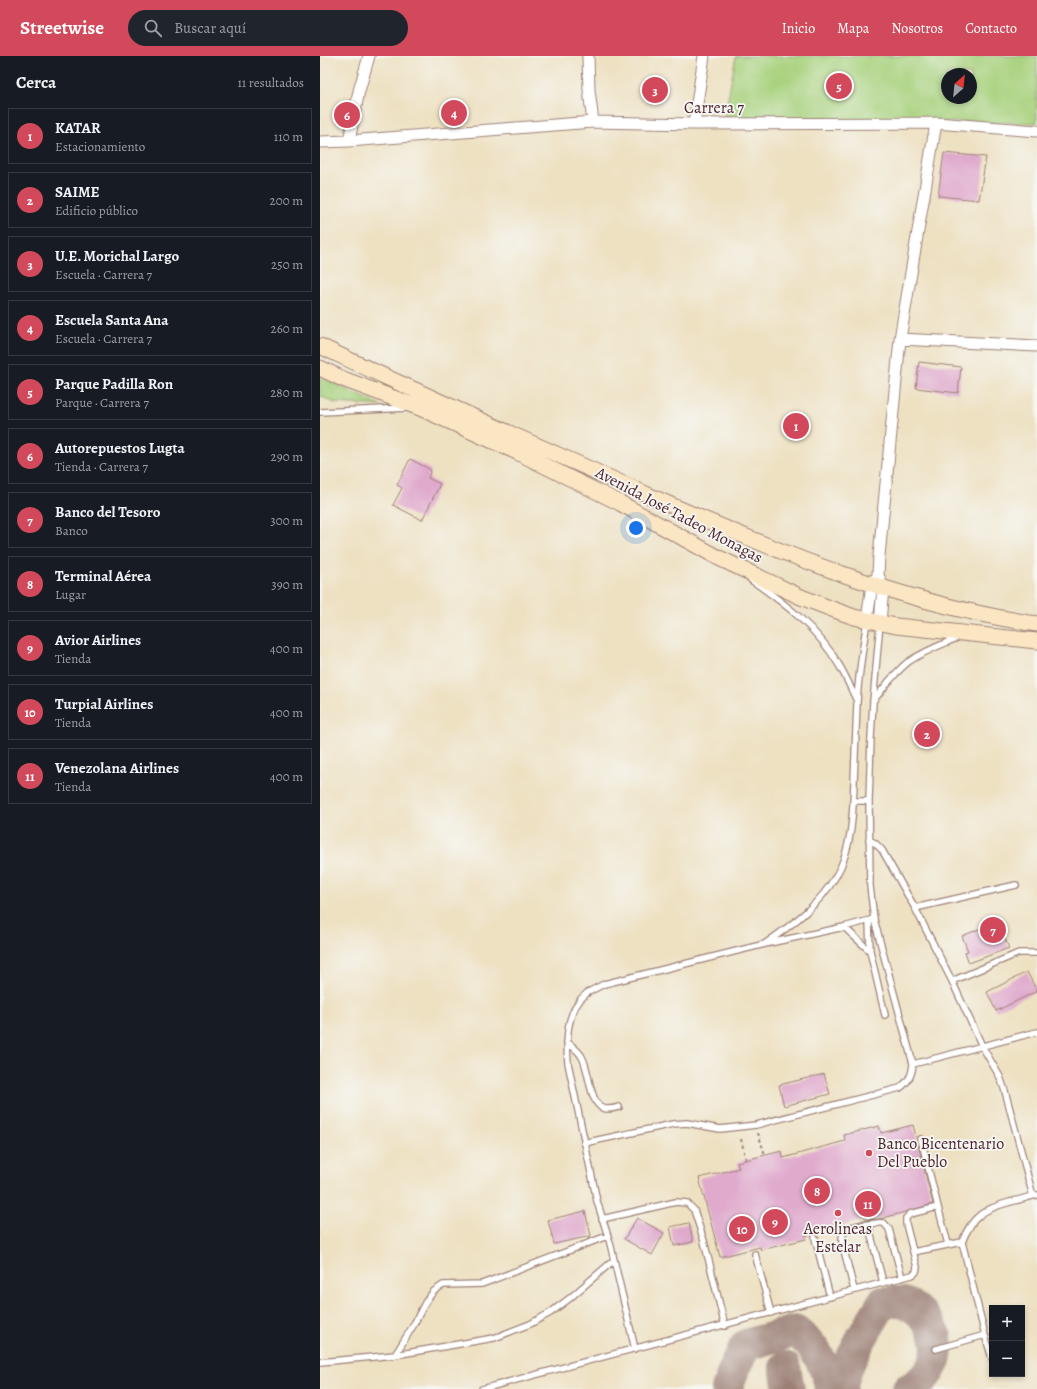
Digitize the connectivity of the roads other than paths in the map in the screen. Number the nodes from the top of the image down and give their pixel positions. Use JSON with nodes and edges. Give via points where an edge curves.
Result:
{"nodes":[{"id":1,"x":369,"y":56,"type":"edge"},
{"id":2,"x":588,"y":56,"type":"edge"},
{"id":3,"x":704,"y":56,"type":"edge"},
{"id":4,"x":593,"y":122,"type":"junction"},
{"id":5,"x":936,"y":123,"type":"junction"},
{"id":6,"x":694,"y":124,"type":"junction"},
{"id":7,"x":1037,"y":131,"type":"edge"},
{"id":8,"x":349,"y":141,"type":"junction"},
{"id":9,"x":320,"y":142,"type":"edge"},
{"id":10,"x":900,"y":339,"type":"junction"},
{"id":11,"x":320,"y":346,"type":"edge"},
{"id":12,"x":1037,"y":346,"type":"edge"},
{"id":13,"x":320,"y":368,"type":"edge"},
{"id":14,"x":420,"y":408,"type":"junction"},
{"id":15,"x":320,"y":412,"type":"edge"},
{"id":16,"x":718,"y":558,"type":"junction"},
{"id":17,"x":877,"y":582,"type":"junction"},
{"id":18,"x":873,"y":621,"type":"junction"},
{"id":19,"x":1037,"y":624,"type":"edge"},
{"id":20,"x":967,"y":634,"type":"junction"},
{"id":21,"x":1037,"y":641,"type":"edge"},
{"id":22,"x":857,"y":701,"type":"junction"},
{"id":23,"x":873,"y":702,"type":"junction"},
{"id":24,"x":853,"y":801,"type":"junction"},
{"id":25,"x":869,"y":801,"type":"junction"},
{"id":26,"x":869,"y":840,"type":"junction"},
{"id":27,"x":1016,"y":885,"type":"dead end"},
{"id":28,"x":915,"y":908,"type":"junction"},
{"id":29,"x":872,"y":920,"type":"junction"},
{"id":30,"x":844,"y":927,"type":"junction"},
{"id":31,"x":765,"y":944,"type":"junction"},
{"id":32,"x":870,"y":951,"type":"junction"},
{"id":33,"x":1037,"y":953,"type":"edge"},
{"id":34,"x":952,"y":982,"type":"junction"},
{"id":35,"x":885,"y":1015,"type":"dead end"},
{"id":36,"x":1037,"y":1032,"type":"edge"},
{"id":37,"x":566,"y":1042,"type":"junction"},
{"id":38,"x":982,"y":1046,"type":"junction"},
{"id":39,"x":913,"y":1064,"type":"junction"},
{"id":40,"x":619,"y":1107,"type":"dead end"},
{"id":41,"x":921,"y":1139,"type":"dead end"},
{"id":42,"x":584,"y":1143,"type":"junction"},
{"id":43,"x":1035,"y":1196,"type":"edge"},
{"id":44,"x":938,"y":1207,"type":"junction"},
{"id":45,"x":602,"y":1219,"type":"junction"},
{"id":46,"x":868,"y":1224,"type":"junction"},
{"id":47,"x":608,"y":1236,"type":"junction"},
{"id":48,"x":815,"y":1238,"type":"dead end"},
{"id":49,"x":962,"y":1242,"type":"junction"},
{"id":50,"x":948,"y":1244,"type":"junction"},
{"id":51,"x":913,"y":1252,"type":"junction"},
{"id":52,"x":755,"y":1254,"type":"dead end"},
{"id":53,"x":614,"y":1260,"type":"junction"},
{"id":54,"x":902,"y":1278,"type":"junction"},
{"id":55,"x":883,"y":1282,"type":"junction"},
{"id":56,"x":854,"y":1290,"type":"junction"},
{"id":57,"x":830,"y":1297,"type":"junction"},
{"id":58,"x":770,"y":1313,"type":"junction"},
{"id":59,"x":725,"y":1326,"type":"junction"},
{"id":60,"x":985,"y":1335,"type":"junction"},
{"id":61,"x":989,"y":1348,"type":"edge"},
{"id":62,"x":635,"y":1349,"type":"junction"},
{"id":63,"x":936,"y":1349,"type":"dead end"},
{"id":64,"x":395,"y":1354,"type":"junction"},
{"id":65,"x":320,"y":1362,"type":"edge"},
{"id":66,"x":482,"y":1389,"type":"edge"}],
"edges":[{"from":1,"to":8,"type":"street"},
{"from":2,"to":4,"type":"street"},
{"from":3,"to":6,"type":"street"},
{"from":4,"to":6,"type":"street","name":"Carrera 7"},
{"from":4,"to":8,"type":"street","name":"Carrera 7"},
{"from":5,"to":6,"type":"street","name":"Carrera 7"},
{"from":5,"to":7,"type":"street","name":"Carrera 7"},
{"from":5,"to":10,"type":"street"},
{"from":8,"to":9,"type":"street","name":"Carrera 7"},
{"from":10,"to":12,"type":"street"},
{"from":10,"to":17,"type":"street"},
{"from":11,"to":17,"type":"main road","name":"Avenida José Tadeo Monagas","via":[[709,522],[814,563]]},
{"from":13,"to":14,"type":"main road","name":"Avenida José Tadeo Monagas"},
{"from":14,"to":15,"type":"lane"},
{"from":14,"to":16,"type":"main road","name":"Avenida José Tadeo Monagas","via":[[620,503]]},
{"from":16,"to":18,"type":"main road","name":"Avenida José Tadeo Monagas","via":[[801,597]]},
{"from":16,"to":22,"type":"lane","via":[[779,600],[817,633],[839,665]]},
{"from":17,"to":18,"type":"street"},
{"from":17,"to":19,"type":"main road","name":"Avenida José Tadeo Monagas","via":[[951,607]]},
{"from":18,"to":20,"type":"main road","name":"Avenida José Tadeo Monagas"},
{"from":18,"to":22,"type":"lane"},
{"from":18,"to":23,"type":"lane"},
{"from":20,"to":21,"type":"main road","name":"Avenida José Tadeo Monagas"},
{"from":20,"to":23,"type":"lane","via":[[928,650],[908,662]]},
{"from":22,"to":24,"type":"lane"},
{"from":23,"to":25,"type":"lane"},
{"from":24,"to":25,"type":"lane"},
{"from":24,"to":31,"type":"lane","via":[[847,850],[836,875],[809,910]]},
{"from":25,"to":26,"type":"lane"},
{"from":26,"to":28,"type":"lane","via":[[882,850]]},
{"from":26,"to":29,"type":"lane"},
{"from":27,"to":28,"type":"lane"},
{"from":28,"to":34,"type":"lane"},
{"from":29,"to":30,"type":"lane"},
{"from":29,"to":32,"type":"lane"},
{"from":29,"to":39,"type":"lane"},
{"from":30,"to":31,"type":"lane"},
{"from":30,"to":32,"type":"lane"},
{"from":31,"to":37,"type":"lane","via":[[604,984],[587,994],[576,1007],[568,1026]]},
{"from":32,"to":35,"type":"lane"},
{"from":33,"to":34,"type":"lane","via":[[1019,953]]},
{"from":34,"to":38,"type":"lane"},
{"from":36,"to":38,"type":"lane"},
{"from":37,"to":40,"type":"lane","via":[[582,1056],[595,1103],[600,1108]]},
{"from":37,"to":42,"type":"lane"},
{"from":38,"to":39,"type":"lane"},
{"from":38,"to":43,"type":"lane","via":[[1006,1091]]},
{"from":39,"to":42,"type":"lane","via":[[908,1082],[900,1088],[756,1125],[720,1130],[687,1123],[673,1124]]},
{"from":41,"to":44,"type":"lane"},
{"from":42,"to":45,"type":"lane"},
{"from":43,"to":49,"type":"lane","via":[[992,1207],[981,1214],[966,1231]]},
{"from":44,"to":50,"type":"lane"},
{"from":44,"to":51,"type":"lane","via":[[910,1214],[906,1218]]},
{"from":45,"to":47,"type":"lane"},
{"from":45,"to":59,"type":"lane","via":[[676,1202],[687,1203],[694,1210],[699,1225]]},
{"from":46,"to":54,"type":"lane","via":[[884,1223],[889,1229]]},
{"from":46,"to":55,"type":"lane"},
{"from":46,"to":56,"type":"lane","via":[[847,1230],[842,1235]]},
{"from":47,"to":53,"type":"lane"},
{"from":47,"to":64,"type":"lane","via":[[482,1284],[443,1285],[426,1301]]},
{"from":48,"to":57,"type":"lane"},
{"from":49,"to":50,"type":"lane"},
{"from":49,"to":60,"type":"lane"},
{"from":50,"to":51,"type":"lane"},
{"from":51,"to":54,"type":"lane","via":[[916,1272]]},
{"from":52,"to":58,"type":"lane"},
{"from":53,"to":62,"type":"lane"},
{"from":53,"to":64,"type":"lane","via":[[570,1298],[530,1324],[494,1338]]},
{"from":54,"to":55,"type":"lane"},
{"from":55,"to":56,"type":"lane"},
{"from":56,"to":57,"type":"lane"},
{"from":57,"to":58,"type":"lane"},
{"from":58,"to":59,"type":"lane"},
{"from":59,"to":62,"type":"lane"},
{"from":60,"to":61,"type":"lane"},
{"from":60,"to":63,"type":"lane"},
{"from":62,"to":66,"type":"lane"},
{"from":64,"to":65,"type":"lane"}]}
